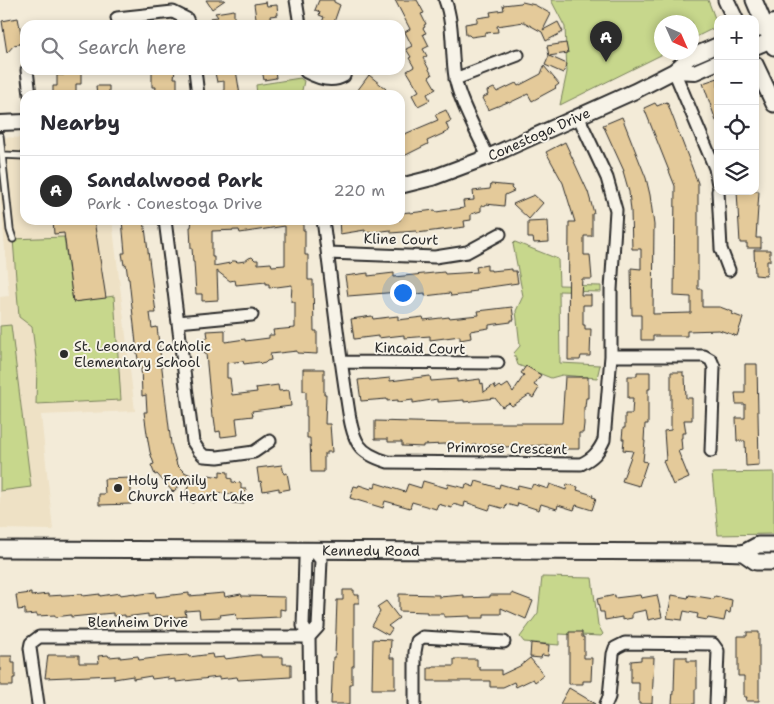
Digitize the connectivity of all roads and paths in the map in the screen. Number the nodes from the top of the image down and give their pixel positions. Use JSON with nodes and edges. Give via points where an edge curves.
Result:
{"nodes":[{"id":1,"x":296,"y":0,"type":"edge"},
{"id":2,"x":445,"y":0,"type":"edge"},
{"id":3,"x":726,"y":0,"type":"edge"},
{"id":4,"x":754,"y":0,"type":"edge"},
{"id":5,"x":732,"y":15,"type":"edge"},
{"id":6,"x":117,"y":18,"type":"dead end"},
{"id":7,"x":187,"y":20,"type":"edge"},
{"id":8,"x":299,"y":20,"type":"edge"},
{"id":9,"x":765,"y":26,"type":"edge"},
{"id":10,"x":773,"y":42,"type":"edge"},
{"id":11,"x":759,"y":46,"type":"edge"},
{"id":12,"x":714,"y":47,"type":"edge"},
{"id":13,"x":518,"y":55,"type":"dead end"},
{"id":14,"x":714,"y":64,"type":"edge"},
{"id":15,"x":674,"y":71,"type":"junction"},
{"id":16,"x":759,"y":72,"type":"edge"},
{"id":17,"x":28,"y":75,"type":"edge"},
{"id":18,"x":196,"y":75,"type":"edge"},
{"id":19,"x":312,"y":75,"type":"edge"},
{"id":20,"x":344,"y":75,"type":"edge"},
{"id":21,"x":455,"y":79,"type":"junction"},
{"id":22,"x":29,"y":90,"type":"edge"},
{"id":23,"x":197,"y":90,"type":"edge"},
{"id":24,"x":774,"y":104,"type":"edge"},
{"id":25,"x":578,"y":116,"type":"junction"},
{"id":26,"x":20,"y":122,"type":"edge"},
{"id":27,"x":0,"y":123,"type":"edge"},
{"id":28,"x":0,"y":136,"type":"edge"},
{"id":29,"x":2,"y":155,"type":"junction"},
{"id":30,"x":20,"y":156,"type":"edge"},
{"id":31,"x":488,"y":157,"type":"junction"},
{"id":32,"x":714,"y":166,"type":"edge"},
{"id":33,"x":405,"y":185,"type":"edge"},
{"id":34,"x":718,"y":195,"type":"edge"},
{"id":35,"x":166,"y":225,"type":"edge"},
{"id":36,"x":324,"y":225,"type":"edge"},
{"id":37,"x":500,"y":234,"type":"dead end"},
{"id":38,"x":14,"y":239,"type":"dead end"},
{"id":39,"x":328,"y":253,"type":"junction"},
{"id":40,"x":729,"y":270,"type":"dead end"},
{"id":41,"x":252,"y":315,"type":"dead end"},
{"id":42,"x":178,"y":322,"type":"junction"},
{"id":43,"x":611,"y":356,"type":"junction"},
{"id":44,"x":341,"y":362,"type":"junction"},
{"id":45,"x":498,"y":363,"type":"dead end"},
{"id":46,"x":270,"y":441,"type":"dead end"},
{"id":47,"x":711,"y":451,"type":"dead end"},
{"id":48,"x":774,"y":545,"type":"edge"},
{"id":49,"x":0,"y":549,"type":"edge"},
{"id":50,"x":312,"y":549,"type":"junction"},
{"id":51,"x":743,"y":554,"type":"junction"},
{"id":52,"x":774,"y":562,"type":"edge"},
{"id":53,"x":309,"y":637,"type":"junction"},
{"id":54,"x":504,"y":642,"type":"dead end"},
{"id":55,"x":38,"y":704,"type":"edge"},
{"id":56,"x":310,"y":704,"type":"edge"},
{"id":57,"x":416,"y":704,"type":"edge"},
{"id":58,"x":606,"y":704,"type":"edge"},
{"id":59,"x":716,"y":704,"type":"edge"}],
"edges":[{"from":1,"to":8,"type":"street"},
{"from":2,"to":21,"type":"street"},
{"from":3,"to":5,"type":"main road"},
{"from":4,"to":9,"type":"main road"},
{"from":6,"to":7,"type":"street","via":[[172,12]]},
{"from":9,"to":10,"type":"main road"},
{"from":10,"to":11,"type":"street"},
{"from":12,"to":15,"type":"street","name":"Conestoga Drive","via":[[690,57]]},
{"from":13,"to":21,"type":"street"},
{"from":14,"to":15,"type":"street","name":"Conestoga Drive","via":[[695,72]]},
{"from":15,"to":25,"type":"street","name":"Conestoga Drive"},
{"from":15,"to":32,"type":"street"},
{"from":16,"to":24,"type":"main road"},
{"from":17,"to":22,"type":"street"},
{"from":18,"to":23,"type":"street"},
{"from":19,"to":20,"type":"street","via":[[337,80]]},
{"from":21,"to":31,"type":"street"},
{"from":25,"to":31,"type":"street","name":"Conestoga Drive"},
{"from":25,"to":43,"type":"street","name":"Primrose Crescent","via":[[607,178],[616,210]]},
{"from":26,"to":27,"type":"street"},
{"from":28,"to":29,"type":"lane"},
{"from":29,"to":30,"type":"lane"},
{"from":29,"to":38,"type":"lane","via":[[10,230]]},
{"from":31,"to":33,"type":"street","name":"Conestoga Drive"},
{"from":34,"to":40,"type":"street","via":[[721,249]]},
{"from":35,"to":42,"type":"street"},
{"from":36,"to":39,"type":"street","name":"Primrose Crescent"},
{"from":37,"to":39,"type":"street","name":"Kline Court","via":[[467,252],[435,256]]},
{"from":39,"to":44,"type":"street","name":"Primrose Crescent"},
{"from":41,"to":42,"type":"street"},
{"from":42,"to":46,"type":"street","via":[[193,442],[198,451],[204,456],[227,456],[254,452]]},
{"from":43,"to":44,"type":"street","name":"Primrose Crescent","via":[[604,440],[594,457],[581,464],[388,462],[376,458],[360,447],[355,438]]},
{"from":43,"to":47,"type":"street","via":[[704,356],[712,360]]},
{"from":44,"to":45,"type":"street","name":"Kincaid Court"},
{"from":48,"to":51,"type":"main road","via":[[758,545]]},
{"from":49,"to":50,"type":"main road","name":"Kennedy Road"},
{"from":50,"to":51,"type":"main road","name":"Kennedy Road"},
{"from":50,"to":53,"type":"street","via":[[305,559],[302,626]]},
{"from":50,"to":53,"type":"street","via":[[321,560],[318,626]]},
{"from":51,"to":52,"type":"main road","via":[[756,562]]},
{"from":53,"to":55,"type":"street","name":"Blenheim Drive","via":[[39,637],[30,648]]},
{"from":53,"to":56,"type":"street"},
{"from":54,"to":57,"type":"street","via":[[423,637],[417,641]]},
{"from":58,"to":59,"type":"street","via":[[613,654],[615,648],[625,643],[713,644],[718,651]]}]}
